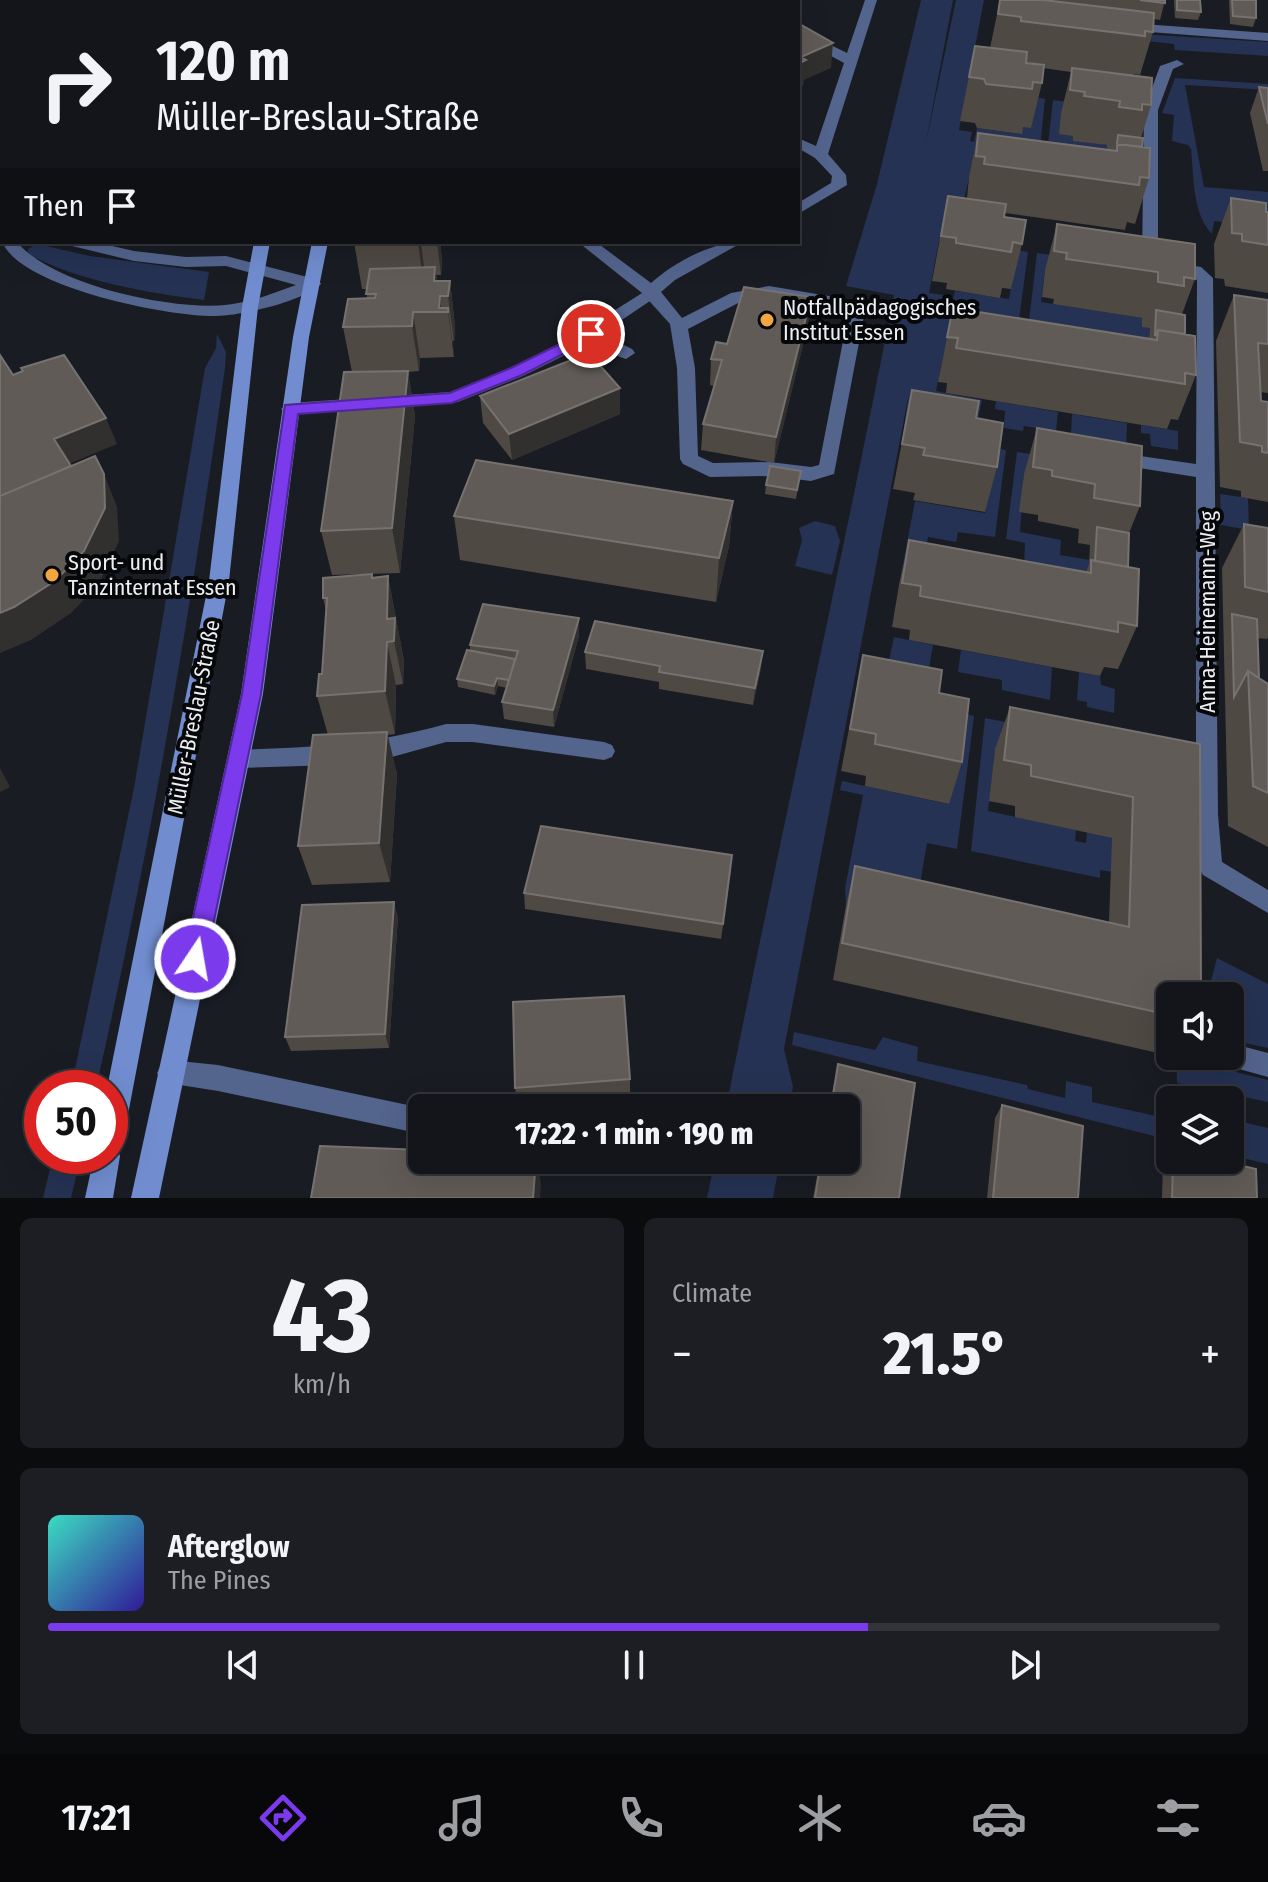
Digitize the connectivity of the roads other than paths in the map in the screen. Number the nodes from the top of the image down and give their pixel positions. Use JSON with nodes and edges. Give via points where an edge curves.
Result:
{"nodes":[{"id":1,"x":871,"y":0,"type":"edge"},
{"id":2,"x":1120,"y":27,"type":"edge"},
{"id":3,"x":800,"y":34,"type":"edge"},
{"id":4,"x":1268,"y":37,"type":"edge"},
{"id":5,"x":851,"y":61,"type":"junction"},
{"id":6,"x":1177,"y":64,"type":"dead end"},
{"id":7,"x":800,"y":143,"type":"edge"},
{"id":8,"x":820,"y":155,"type":"junction"},
{"id":9,"x":800,"y":208,"type":"edge"},
{"id":10,"x":11,"y":244,"type":"edge"},
{"id":11,"x":83,"y":244,"type":"edge"},
{"id":12,"x":262,"y":244,"type":"edge"},
{"id":13,"x":320,"y":244,"type":"edge"},
{"id":14,"x":589,"y":244,"type":"edge"},
{"id":15,"x":731,"y":244,"type":"edge"},
{"id":16,"x":256,"y":267,"type":"junction"},
{"id":17,"x":313,"y":284,"type":"junction"},
{"id":18,"x":650,"y":293,"type":"junction"},
{"id":19,"x":250,"y":307,"type":"junction"},
{"id":20,"x":680,"y":326,"type":"junction"},
{"id":21,"x":591,"y":334,"type":"junction"},
{"id":22,"x":626,"y":353,"type":"dead end"},
{"id":23,"x":290,"y":409,"type":"junction"},
{"id":24,"x":1133,"y":461,"type":"edge"},
{"id":25,"x":1206,"y":472,"type":"junction"},
{"id":26,"x":1180,"y":746,"type":"edge"},
{"id":27,"x":604,"y":751,"type":"dead end"},
{"id":28,"x":1208,"y":751,"type":"junction"},
{"id":29,"x":238,"y":759,"type":"junction"},
{"id":30,"x":1268,"y":902,"type":"edge"},
{"id":31,"x":1244,"y":1059,"type":"edge"},
{"id":32,"x":1268,"y":1065,"type":"edge"},
{"id":33,"x":124,"y":1070,"type":"edge"},
{"id":34,"x":170,"y":1073,"type":"junction"},
{"id":35,"x":408,"y":1118,"type":"edge"},
{"id":36,"x":104,"y":1174,"type":"edge"},
{"id":37,"x":99,"y":1198,"type":"edge"},
{"id":38,"x":145,"y":1198,"type":"edge"}],
"edges":[{"from":1,"to":5,"type":"street"},
{"from":2,"to":4,"type":"street"},
{"from":3,"to":5,"type":"street"},
{"from":5,"to":8,"type":"street"},
{"from":6,"to":25,"type":"street","name":"Anna-Heinemann-Weg","via":[[1167,66],[1151,110],[1150,264],[1195,271],[1205,278]]},
{"from":7,"to":8,"type":"street"},
{"from":8,"to":9,"type":"street","via":[[839,175],[839,185]]},
{"from":10,"to":19,"type":"street","via":[[28,263],[139,300],[213,311]]},
{"from":11,"to":16,"type":"street","via":[[134,256]]},
{"from":12,"to":16,"type":"main road","name":"Müller-Breslau-Straße"},
{"from":13,"to":17,"type":"main road"},
{"from":14,"to":18,"type":"street"},
{"from":15,"to":18,"type":"street","via":[[669,276]]},
{"from":16,"to":17,"type":"street"},
{"from":16,"to":19,"type":"main road","name":"Müller-Breslau-Straße"},
{"from":17,"to":19,"type":"street"},
{"from":17,"to":23,"type":"main road"},
{"from":18,"to":20,"type":"street"},
{"from":18,"to":21,"type":"street"},
{"from":19,"to":33,"type":"main road","name":"Müller-Breslau-Straße","via":[[219,581]]},
{"from":20,"to":20,"type":"street","via":[[689,459],[710,470],[811,474],[827,469],[858,306],[769,291],[737,297]]},
{"from":21,"to":22,"type":"street"},
{"from":21,"to":23,"type":"street","via":[[452,398]]},
{"from":23,"to":29,"type":"main road","via":[[254,680]]},
{"from":24,"to":25,"type":"street"},
{"from":25,"to":28,"type":"street","name":"Anna-Heinemann-Weg"},
{"from":26,"to":28,"type":"street"},
{"from":27,"to":29,"type":"street","via":[[446,733],[333,756]]},
{"from":28,"to":30,"type":"street","name":"Anna-Heinemann-Weg","via":[[1211,868]]},
{"from":29,"to":34,"type":"main road"},
{"from":31,"to":32,"type":"street"},
{"from":34,"to":35,"type":"street","via":[[218,1078]]},
{"from":34,"to":38,"type":"main road"},
{"from":36,"to":37,"type":"main road"}]}
